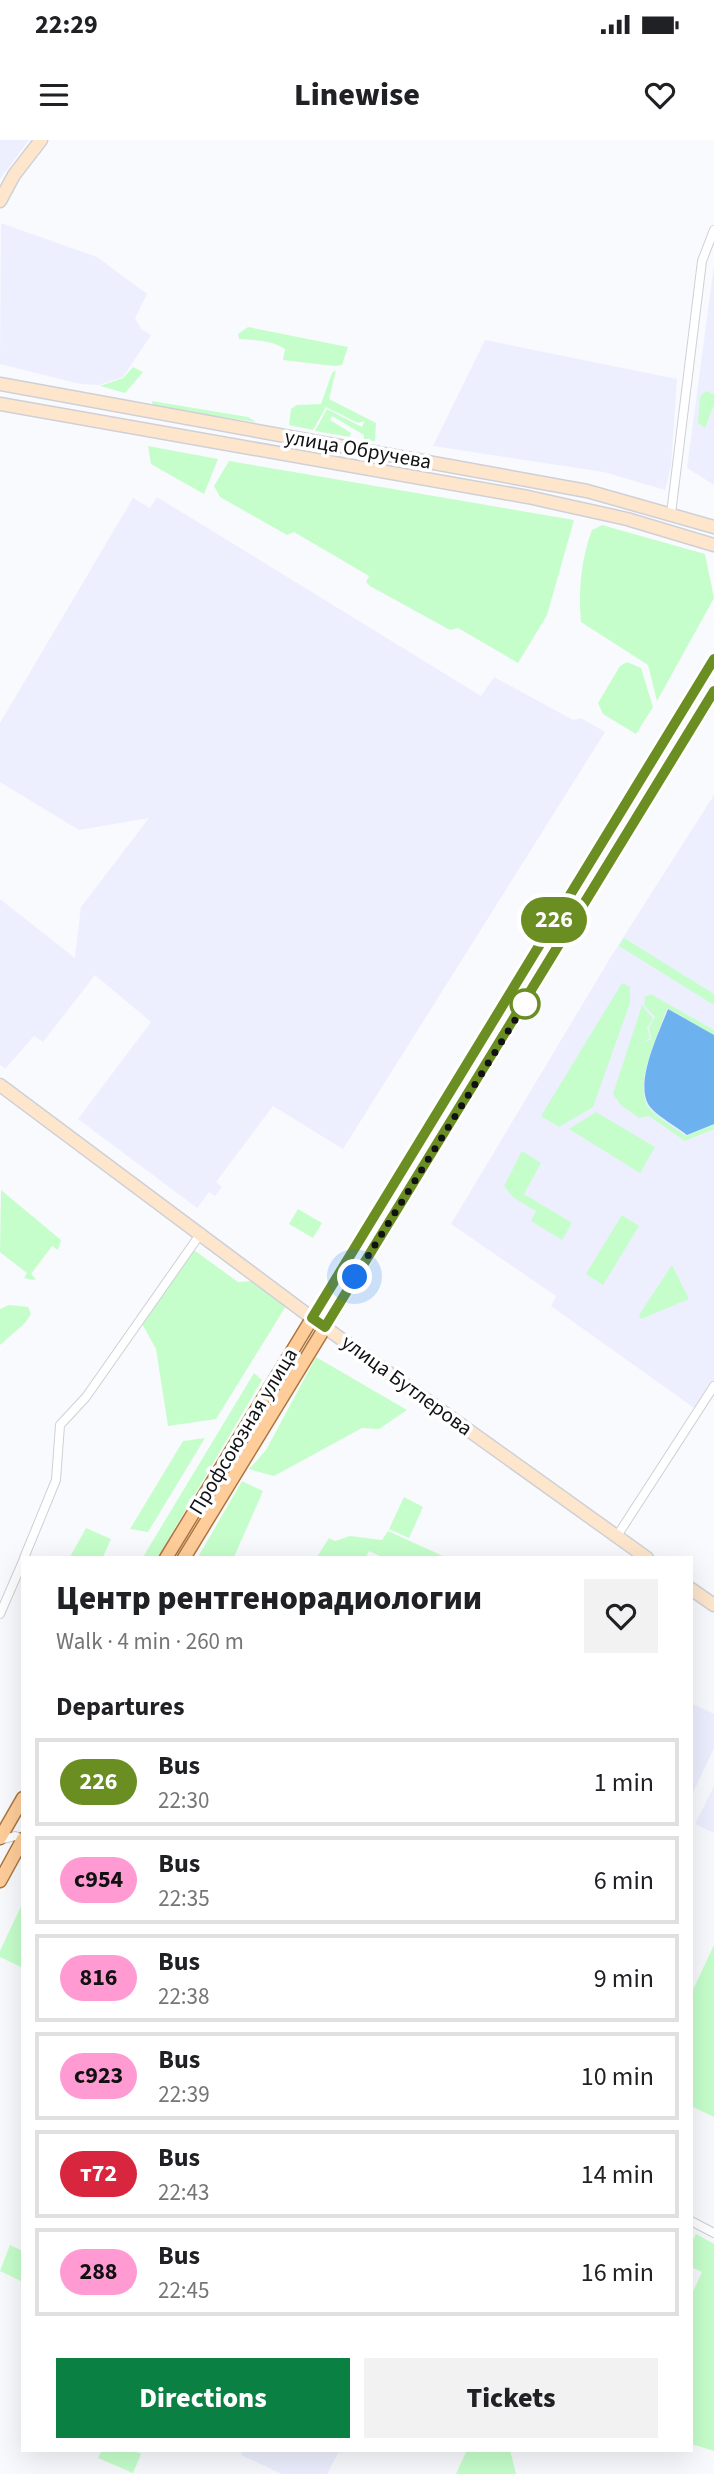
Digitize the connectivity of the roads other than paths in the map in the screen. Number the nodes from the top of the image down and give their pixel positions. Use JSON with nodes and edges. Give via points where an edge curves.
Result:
{"nodes":[{"id":1,"x":41,"y":140,"type":"edge"},
{"id":2,"x":0,"y":201,"type":"edge"},
{"id":3,"x":714,"y":230,"type":"edge"},
{"id":4,"x":0,"y":384,"type":"edge"},
{"id":5,"x":0,"y":404,"type":"edge"},
{"id":6,"x":141,"y":411,"type":"junction"},
{"id":7,"x":138,"y":429,"type":"junction"},
{"id":8,"x":671,"y":514,"type":"junction"},
{"id":9,"x":714,"y":527,"type":"edge"},
{"id":10,"x":714,"y":545,"type":"edge"},
{"id":11,"x":714,"y":659,"type":"edge"},
{"id":12,"x":714,"y":691,"type":"edge"},
{"id":13,"x":0,"y":1085,"type":"edge"},
{"id":14,"x":201,"y":1233,"type":"junction"},
{"id":15,"x":312,"y":1318,"type":"junction"},
{"id":16,"x":325,"y":1327,"type":"junction"},
{"id":17,"x":714,"y":1386,"type":"edge"},
{"id":18,"x":617,"y":1536,"type":"junction"},
{"id":19,"x":24,"y":1556,"type":"edge"},
{"id":20,"x":167,"y":1556,"type":"edge"},
{"id":21,"x":185,"y":1556,"type":"edge"},
{"id":22,"x":644,"y":1556,"type":"edge"},
{"id":23,"x":21,"y":1564,"type":"edge"},
{"id":24,"x":693,"y":1590,"type":"edge"},
{"id":25,"x":714,"y":1605,"type":"edge"},
{"id":26,"x":0,"y":1614,"type":"edge"},
{"id":27,"x":21,"y":1802,"type":"edge"},
{"id":28,"x":21,"y":1838,"type":"edge"},
{"id":29,"x":0,"y":1839,"type":"edge"},
{"id":30,"x":21,"y":1843,"type":"edge"},
{"id":31,"x":0,"y":1881,"type":"edge"},
{"id":32,"x":693,"y":2222,"type":"edge"},
{"id":33,"x":714,"y":2233,"type":"edge"}],
"edges":[{"from":1,"to":2,"type":"main road"},
{"from":3,"to":8,"type":"street","via":[[702,261]]},
{"from":4,"to":6,"type":"main road","name":"улица Обручева"},
{"from":5,"to":7,"type":"main road","name":"улица Обручева"},
{"from":6,"to":7,"type":"street","via":[[132,418]]},
{"from":6,"to":8,"type":"main road","name":"улица Обручева","via":[[526,478]]},
{"from":7,"to":10,"type":"main road","name":"улица Обручева","via":[[571,505]]},
{"from":8,"to":9,"type":"main road","name":"улица Обручева"},
{"from":11,"to":15,"type":"main road","name":"Профсоюзная улица"},
{"from":12,"to":16,"type":"main road","name":"Профсоюзная улица"},
{"from":13,"to":14,"type":"main road","name":"улица Бутлерова"},
{"from":14,"to":15,"type":"main road","name":"улица Бутлерова"},
{"from":14,"to":19,"type":"street","via":[[86,1397],[60,1425],[56,1480]]},
{"from":15,"to":16,"type":"main road","name":"улица Бутлерова"},
{"from":15,"to":20,"type":"main road","name":"Профсоюзная улица"},
{"from":16,"to":18,"type":"main road","name":"улица Бутлерова"},
{"from":16,"to":21,"type":"main road","name":"Профсоюзная улица"},
{"from":17,"to":18,"type":"street"},
{"from":18,"to":22,"type":"main road","name":"улица Бутлерова"},
{"from":23,"to":26,"type":"street"},
{"from":24,"to":25,"type":"main road"},
{"from":27,"to":29,"type":"main road"},
{"from":28,"to":29,"type":"street"},
{"from":30,"to":31,"type":"main road"},
{"from":32,"to":33,"type":"street"}]}
